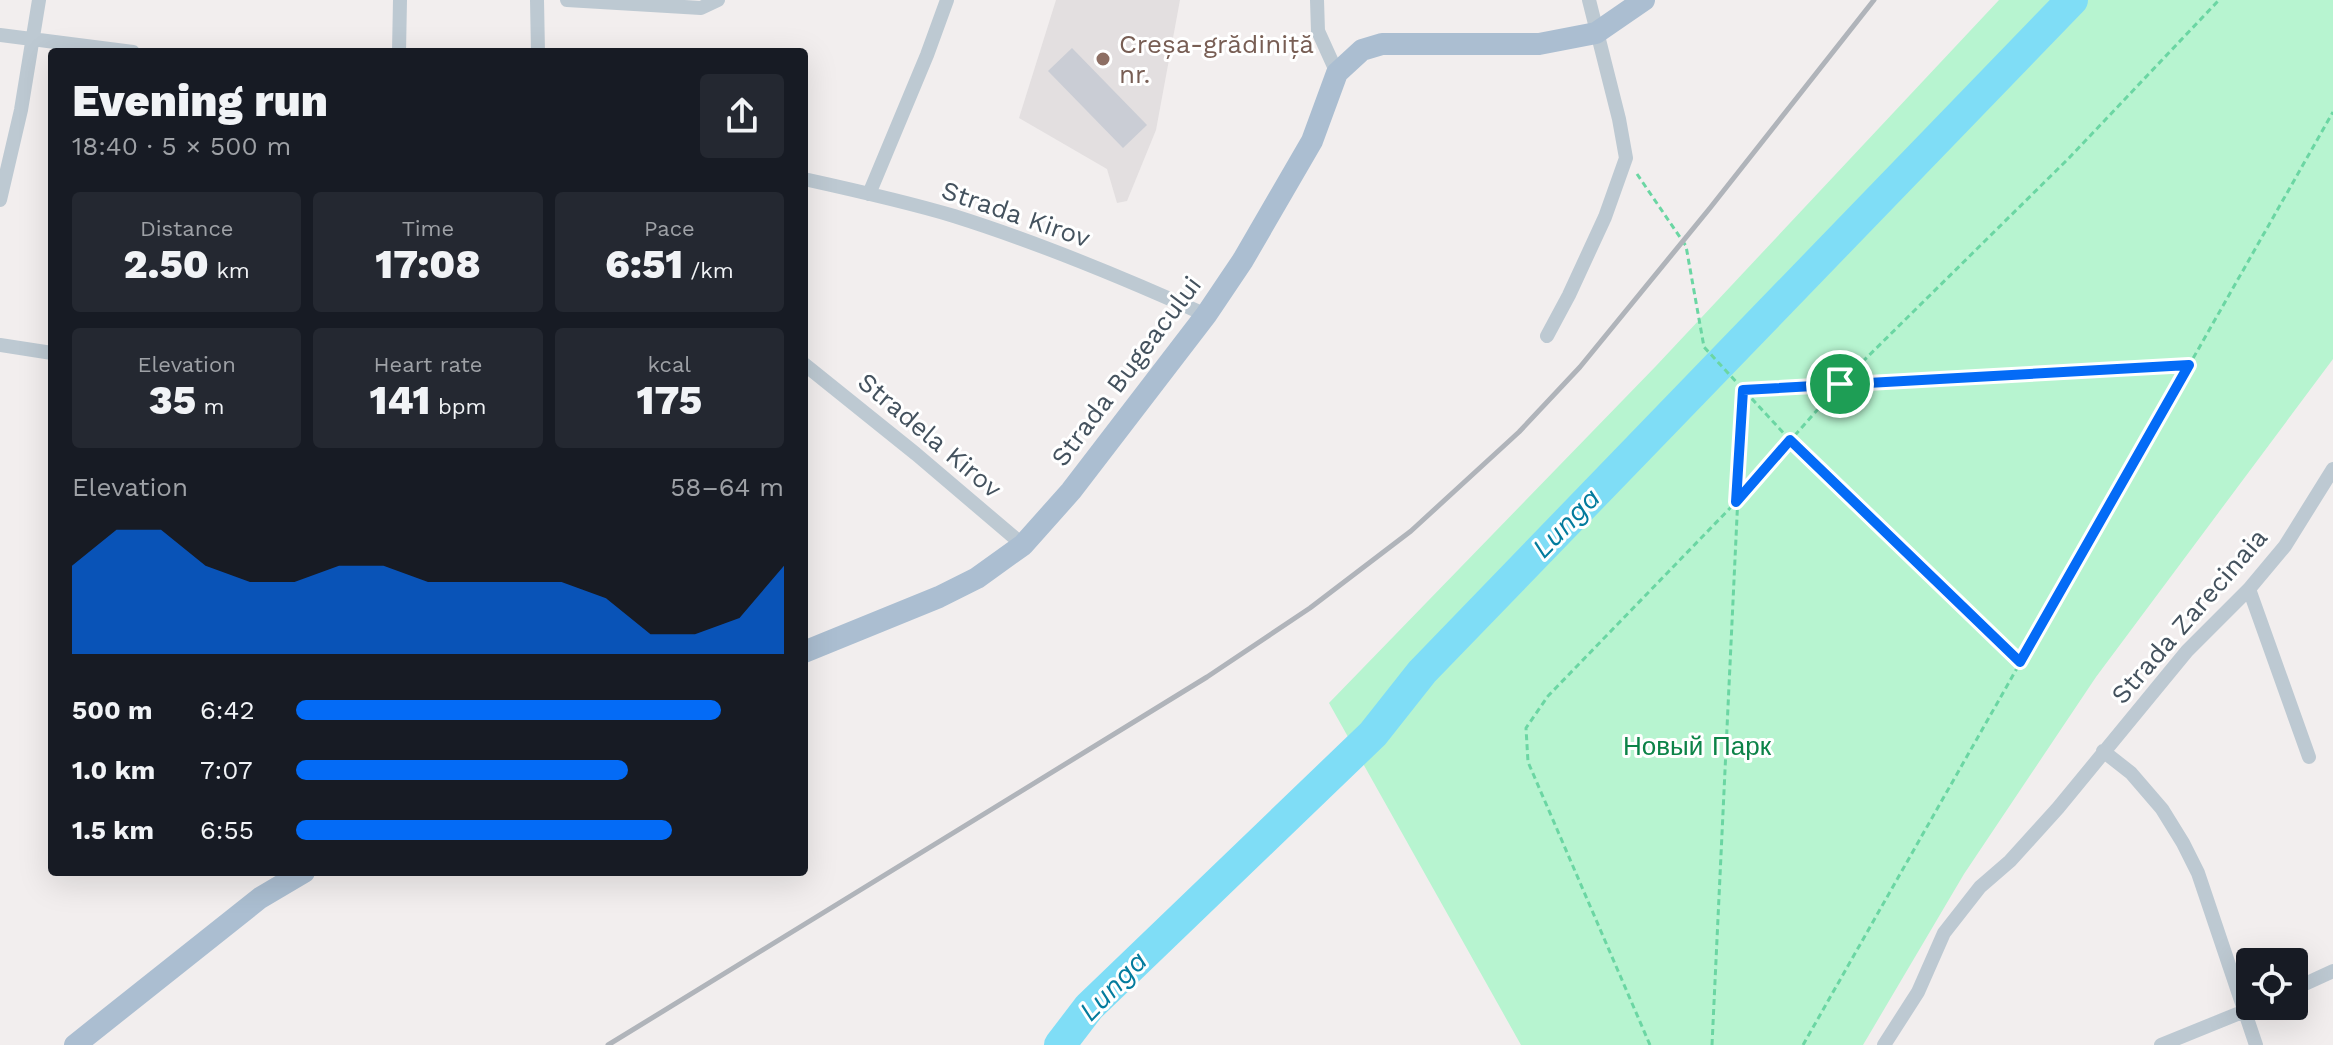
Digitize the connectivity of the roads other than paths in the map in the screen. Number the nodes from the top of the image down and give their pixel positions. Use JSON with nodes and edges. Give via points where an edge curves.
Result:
{"nodes":[{"id":1,"x":39,"y":0,"type":"edge"},
{"id":2,"x":400,"y":0,"type":"edge"},
{"id":3,"x":537,"y":0,"type":"edge"},
{"id":4,"x":567,"y":0,"type":"edge"},
{"id":5,"x":718,"y":0,"type":"edge"},
{"id":6,"x":947,"y":0,"type":"edge"},
{"id":7,"x":1317,"y":0,"type":"edge"},
{"id":8,"x":1589,"y":0,"type":"edge"},
{"id":9,"x":1644,"y":0,"type":"edge"},
{"id":10,"x":1596,"y":33,"type":"junction"},
{"id":11,"x":0,"y":35,"type":"edge"},
{"id":12,"x":34,"y":38,"type":"junction"},
{"id":13,"x":105,"y":48,"type":"edge"},
{"id":14,"x":399,"y":48,"type":"edge"},
{"id":15,"x":538,"y":48,"type":"edge"},
{"id":16,"x":1337,"y":73,"type":"junction"},
{"id":17,"x":808,"y":180,"type":"edge"},
{"id":18,"x":869,"y":194,"type":"junction"},
{"id":19,"x":0,"y":200,"type":"edge"},
{"id":20,"x":1206,"y":315,"type":"junction"},
{"id":21,"x":1547,"y":336,"type":"dead end"},
{"id":22,"x":0,"y":345,"type":"edge"},
{"id":23,"x":48,"y":352,"type":"edge"},
{"id":24,"x":808,"y":367,"type":"edge"},
{"id":25,"x":2333,"y":469,"type":"edge"},
{"id":26,"x":1023,"y":545,"type":"junction"},
{"id":27,"x":2249,"y":589,"type":"junction"},
{"id":28,"x":808,"y":650,"type":"edge"},
{"id":29,"x":2103,"y":751,"type":"junction"},
{"id":30,"x":2309,"y":757,"type":"dead end"},
{"id":31,"x":297,"y":876,"type":"edge"},
{"id":32,"x":2236,"y":970,"type":"edge"},
{"id":33,"x":2333,"y":971,"type":"edge"},
{"id":34,"x":2308,"y":983,"type":"edge"},
{"id":35,"x":2236,"y":1014,"type":"edge"},
{"id":36,"x":2253,"y":1020,"type":"edge"},
{"id":37,"x":75,"y":1045,"type":"edge"},
{"id":38,"x":1884,"y":1045,"type":"edge"},
{"id":39,"x":2161,"y":1045,"type":"edge"},
{"id":40,"x":2256,"y":1045,"type":"edge"}],
"edges":[{"from":1,"to":12,"type":"street"},
{"from":2,"to":14,"type":"street"},
{"from":3,"to":15,"type":"street"},
{"from":4,"to":5,"type":"street","via":[[701,8]]},
{"from":6,"to":18,"type":"street"},
{"from":7,"to":16,"type":"street","via":[[1318,31]]},
{"from":8,"to":10,"type":"street"},
{"from":9,"to":10,"type":"main road"},
{"from":10,"to":16,"type":"main road","via":[[1539,44],[1382,44],[1362,50]]},
{"from":10,"to":21,"type":"street","via":[[1626,158],[1605,217]]},
{"from":11,"to":12,"type":"street"},
{"from":12,"to":13,"type":"street"},
{"from":12,"to":19,"type":"street"},
{"from":16,"to":20,"type":"main road","name":"Strada Bugeacului","via":[[1312,141]]},
{"from":17,"to":18,"type":"street","name":"Strada Kirov"},
{"from":18,"to":20,"type":"street","name":"Strada Kirov","via":[[1042,246]]},
{"from":20,"to":26,"type":"main road","name":"Strada Bugeacului"},
{"from":22,"to":23,"type":"street"},
{"from":24,"to":26,"type":"street","name":"Stradela Kirov"},
{"from":25,"to":27,"type":"street","name":"Strada Zarecinaia","via":[[2285,546]]},
{"from":26,"to":28,"type":"main road","name":"Strada Bugeacului","via":[[965,585]]},
{"from":27,"to":29,"type":"street","name":"Strada Zarecinaia","via":[[2187,651]]},
{"from":27,"to":30,"type":"street"},
{"from":29,"to":32,"type":"street","via":[[2131,773],[2183,843]]},
{"from":29,"to":38,"type":"street","name":"Strada Zarecinaia","via":[[1944,933],[1918,992]]},
{"from":31,"to":37,"type":"main road","via":[[260,898]]},
{"from":33,"to":34,"type":"street"},
{"from":35,"to":39,"type":"street"},
{"from":36,"to":40,"type":"street"}]}
